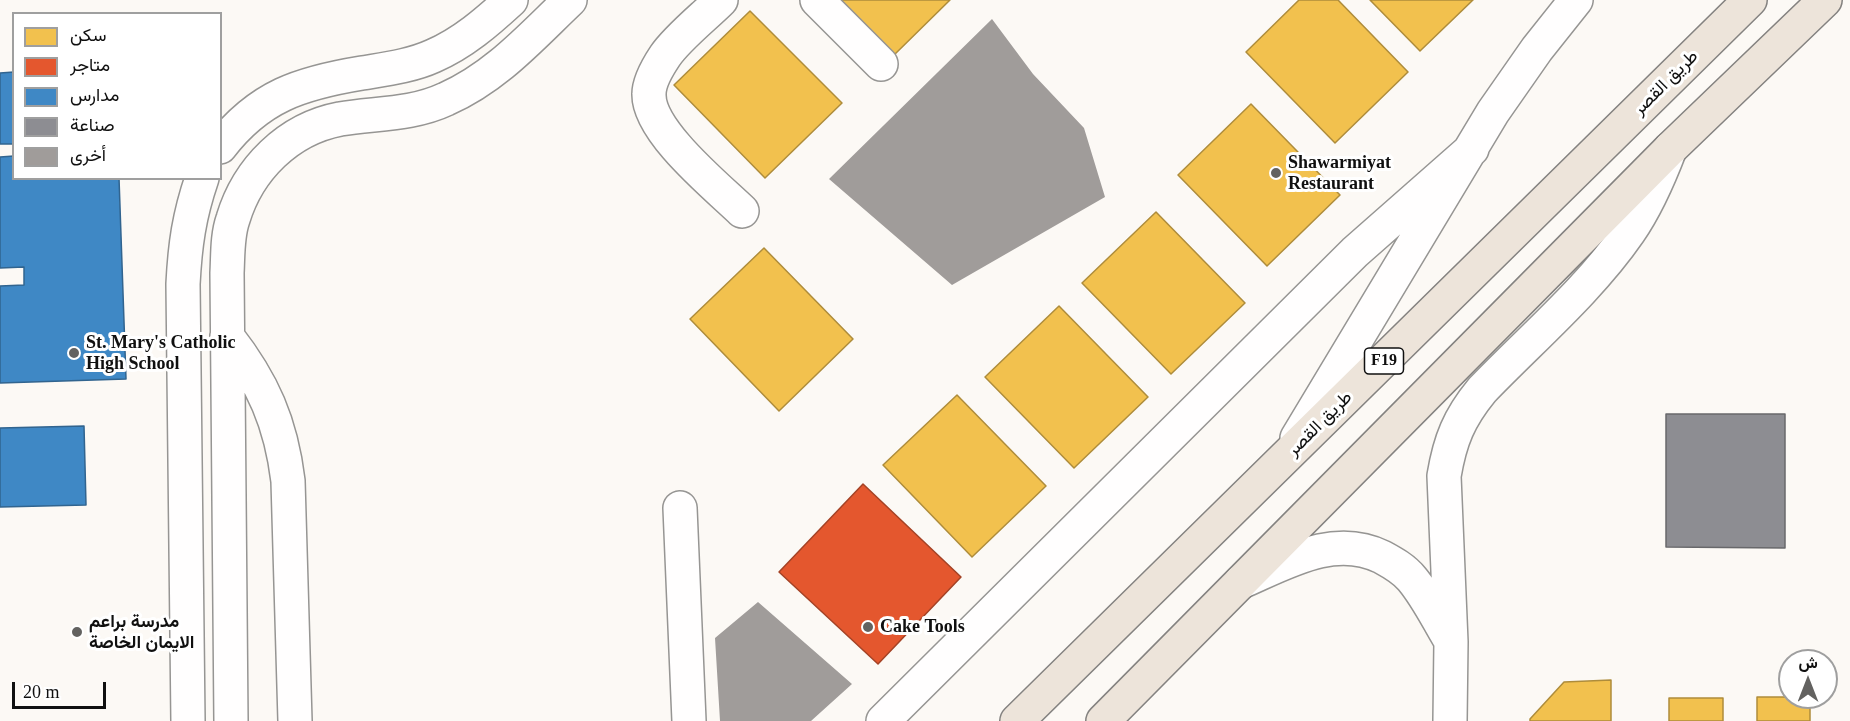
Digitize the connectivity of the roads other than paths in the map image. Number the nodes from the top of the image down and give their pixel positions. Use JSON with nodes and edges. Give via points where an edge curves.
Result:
{"nodes":[{"id":1,"x":511,"y":0,"type":"edge"},
{"id":2,"x":570,"y":0,"type":"edge"},
{"id":3,"x":721,"y":0,"type":"edge"},
{"id":4,"x":817,"y":0,"type":"edge"},
{"id":5,"x":1576,"y":0,"type":"edge"},
{"id":6,"x":1750,"y":0,"type":"edge"},
{"id":7,"x":1825,"y":0,"type":"edge"},
{"id":8,"x":881,"y":64,"type":"dead end"},
{"id":9,"x":222,"y":145,"type":"edge"},
{"id":10,"x":1472,"y":148,"type":"junction"},
{"id":11,"x":1670,"y":149,"type":"junction"},
{"id":12,"x":201,"y":180,"type":"edge"},
{"id":13,"x":742,"y":211,"type":"dead end"},
{"id":14,"x":227,"y":336,"type":"junction"},
{"id":15,"x":1284,"y":459,"type":"junction"},
{"id":16,"x":680,"y":508,"type":"dead end"},
{"id":17,"x":1241,"y":582,"type":"junction"},
{"id":18,"x":1451,"y":642,"type":"junction"},
{"id":19,"x":188,"y":721,"type":"edge"},
{"id":20,"x":231,"y":721,"type":"edge"},
{"id":21,"x":295,"y":721,"type":"edge"},
{"id":22,"x":690,"y":721,"type":"edge"},
{"id":23,"x":883,"y":721,"type":"edge"},
{"id":24,"x":1017,"y":721,"type":"edge"},
{"id":25,"x":1103,"y":721,"type":"edge"},
{"id":26,"x":1450,"y":721,"type":"edge"}],
"edges":[{"from":1,"to":9,"type":"street","via":[[485,25],[432,57],[322,80],[274,99],[249,115]]},
{"from":2,"to":14,"type":"street","via":[[512,56],[469,88],[419,109],[339,119],[314,127],[270,155],[253,174],[232,221]]},
{"from":3,"to":13,"type":"street","via":[[666,54],[649,93],[654,116],[673,143]]},
{"from":4,"to":8,"type":"street"},
{"from":5,"to":10,"type":"street","via":[[1516,77]]},
{"from":6,"to":15,"type":"main road","name":"طريق القصر","number":"F19"},
{"from":7,"to":11,"type":"main road"},
{"from":10,"to":15,"type":"street"},
{"from":10,"to":23,"type":"street","via":[[1355,252]]},
{"from":11,"to":17,"type":"main road"},
{"from":11,"to":18,"type":"street","via":[[1646,204],[1612,255],[1482,390],[1456,429],[1444,476]]},
{"from":12,"to":19,"type":"street","via":[[185,241],[183,284]]},
{"from":14,"to":20,"type":"street"},
{"from":14,"to":21,"type":"street","via":[[249,363],[265,394],[285,453]]},
{"from":15,"to":24,"type":"main road","name":"طريق القصر","number":"F19"},
{"from":16,"to":22,"type":"street"},
{"from":17,"to":18,"type":"street","via":[[1319,550],[1359,549],[1395,564],[1410,577]]},
{"from":17,"to":25,"type":"main road"},
{"from":18,"to":26,"type":"street"}]}
